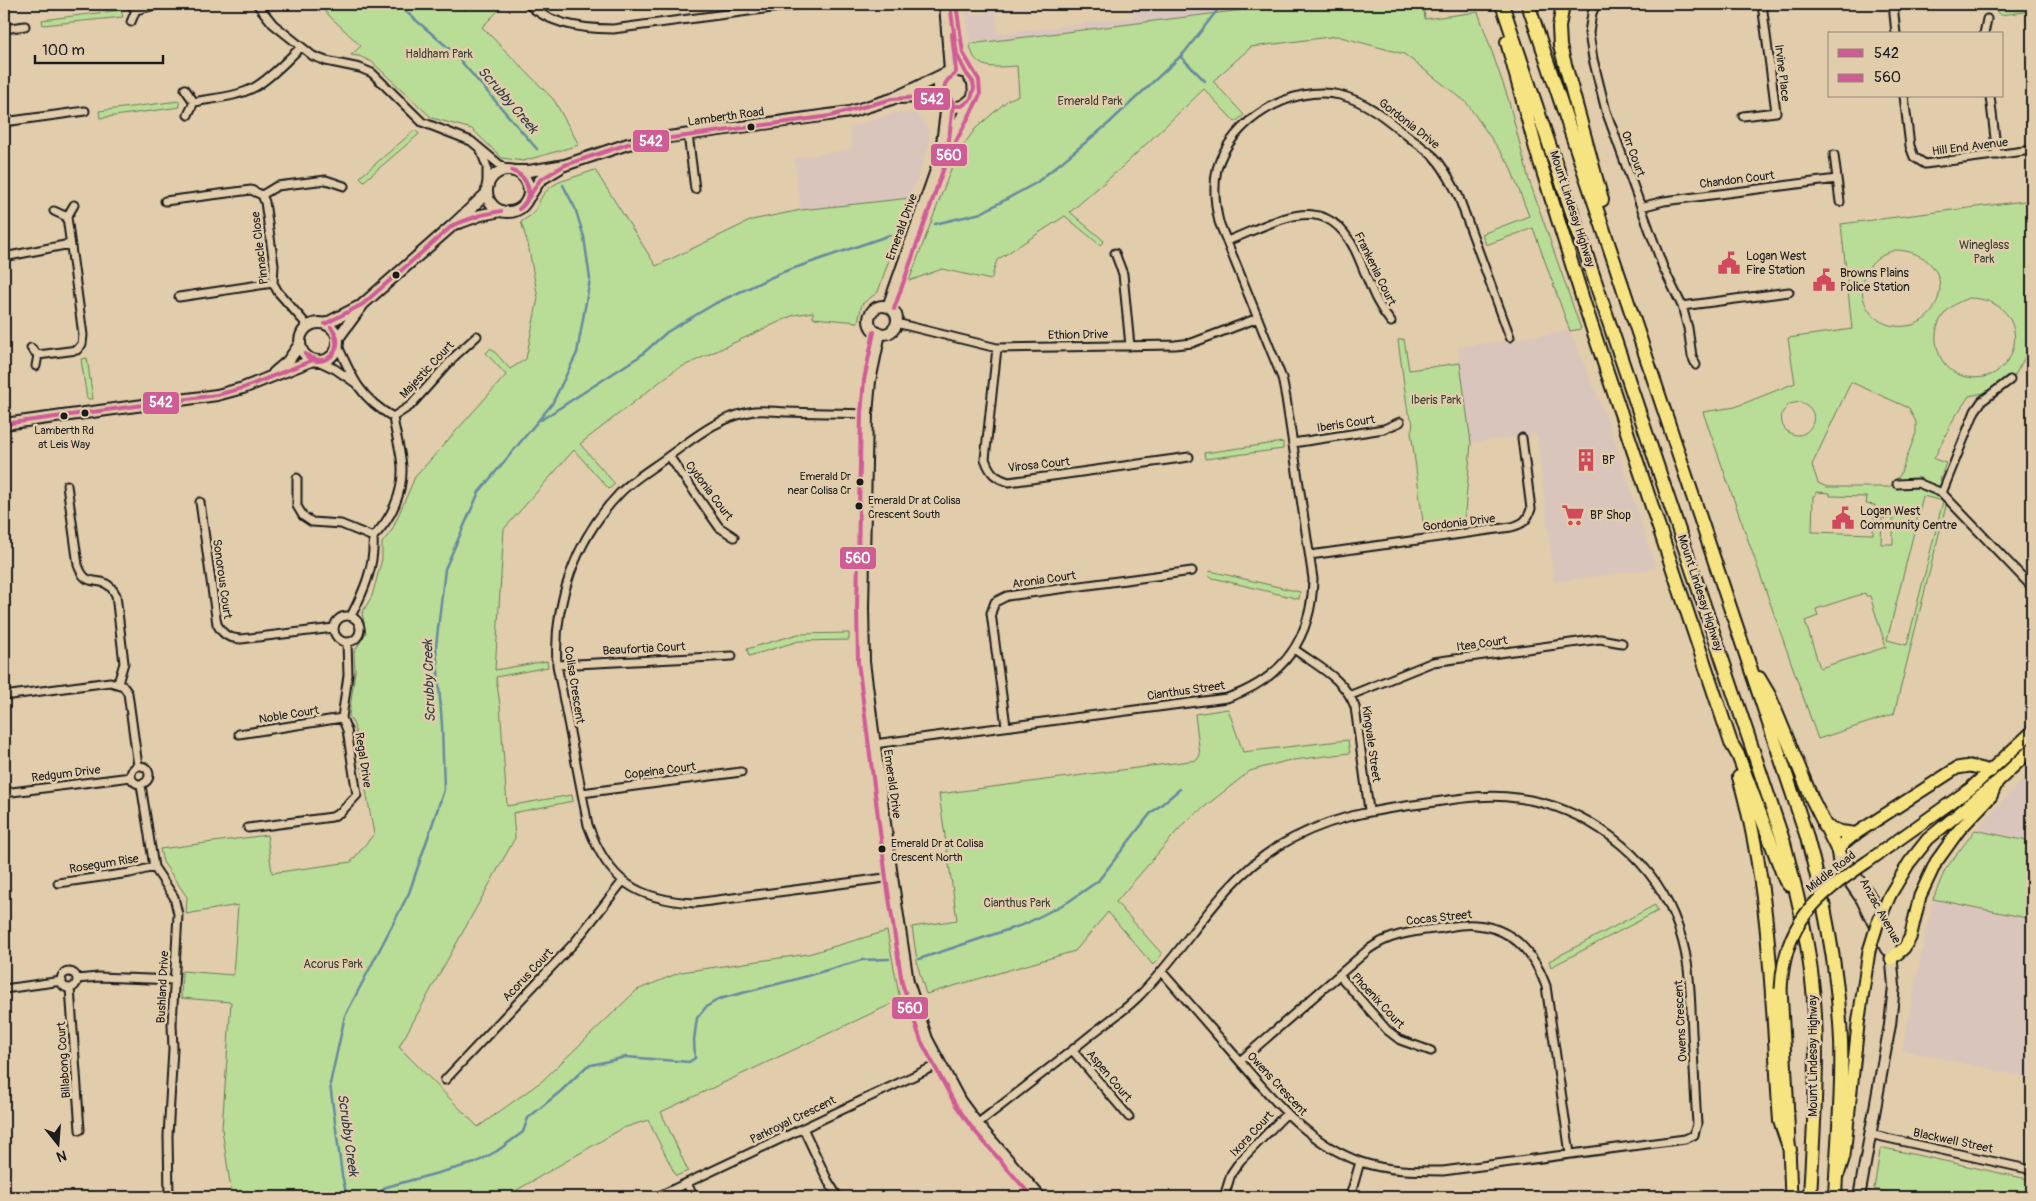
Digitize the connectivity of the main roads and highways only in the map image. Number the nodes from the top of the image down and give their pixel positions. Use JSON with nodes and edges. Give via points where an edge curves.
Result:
{"nodes":[{"id":1,"x":1501,"y":4,"type":"edge"},
{"id":2,"x":1528,"y":4,"type":"edge"},
{"id":3,"x":1563,"y":4,"type":"edge"},
{"id":4,"x":1603,"y":227,"type":"junction"},
{"id":5,"x":1748,"y":661,"type":"junction"},
{"id":6,"x":2032,"y":732,"type":"edge"},
{"id":7,"x":1731,"y":743,"type":"junction"},
{"id":8,"x":2032,"y":748,"type":"edge"},
{"id":9,"x":1994,"y":777,"type":"junction"},
{"id":10,"x":1824,"y":826,"type":"junction"},
{"id":11,"x":1855,"y":834,"type":"junction"},
{"id":12,"x":1838,"y":851,"type":"joint"},
{"id":13,"x":1798,"y":895,"type":"junction"},
{"id":14,"x":1891,"y":959,"type":"road end"},
{"id":15,"x":1790,"y":1150,"type":"junction"},
{"id":16,"x":1836,"y":1183,"type":"junction"},
{"id":17,"x":1791,"y":1197,"type":"edge"},
{"id":18,"x":1810,"y":1197,"type":"edge"},
{"id":19,"x":1835,"y":1197,"type":"edge"}],
"edges":[{"from":1,"to":7,"type":"highway","via":[[1501,22],[1536,149],[1629,443]]},
{"from":1,"to":13,"type":"highway","name":"Mount Lindesay Highway"},
{"from":2,"to":4,"type":"highway","name":"Mount Lindesay Highway"},
{"from":3,"to":4,"type":"highway","via":[[1560,46],[1602,197]]},
{"from":4,"to":5,"type":"highway","name":"Mount Lindesay Highway"},
{"from":5,"to":10,"type":"highway","via":[[1769,695]]},
{"from":5,"to":16,"type":"highway","name":"Mount Lindesay Highway","via":[[1806,834],[1830,930],[1841,1042]]},
{"from":6,"to":9,"type":"main road","name":"Middle Road"},
{"from":7,"to":13,"type":"highway","via":[[1786,880]]},
{"from":7,"to":15,"type":"highway","via":[[1760,882],[1780,1121]]},
{"from":8,"to":9,"type":"main road","name":"Middle Road"},
{"from":9,"to":11,"type":"main road","via":[[1970,766],[1957,768]]},
{"from":9,"to":14,"type":"main road","via":[[1991,796],[1959,830],[1936,862],[1920,896],[1910,938]]},
{"from":9,"to":15,"type":"main road","name":"Middle Road","bridge":true,"via":[[1954,800],[1832,886],[1809,908],[1789,943],[1781,989]]},
{"from":9,"to":16,"type":"main road","name":"Middle Road","bridge":true,"via":[[1928,839],[1909,863],[1890,894],[1877,925],[1869,951],[1844,1156]]},
{"from":10,"to":11,"type":"highway"},
{"from":10,"to":12,"type":"highway"},
{"from":11,"to":12,"type":"main road"},
{"from":13,"to":18,"type":"highway","name":"Mount Lindesay Highway","via":[[1812,974],[1815,1015]]},
{"from":15,"to":17,"type":"main road","name":"Middle Road"},
{"from":16,"to":19,"type":"highway","name":"Mount Lindesay Highway"}]}
